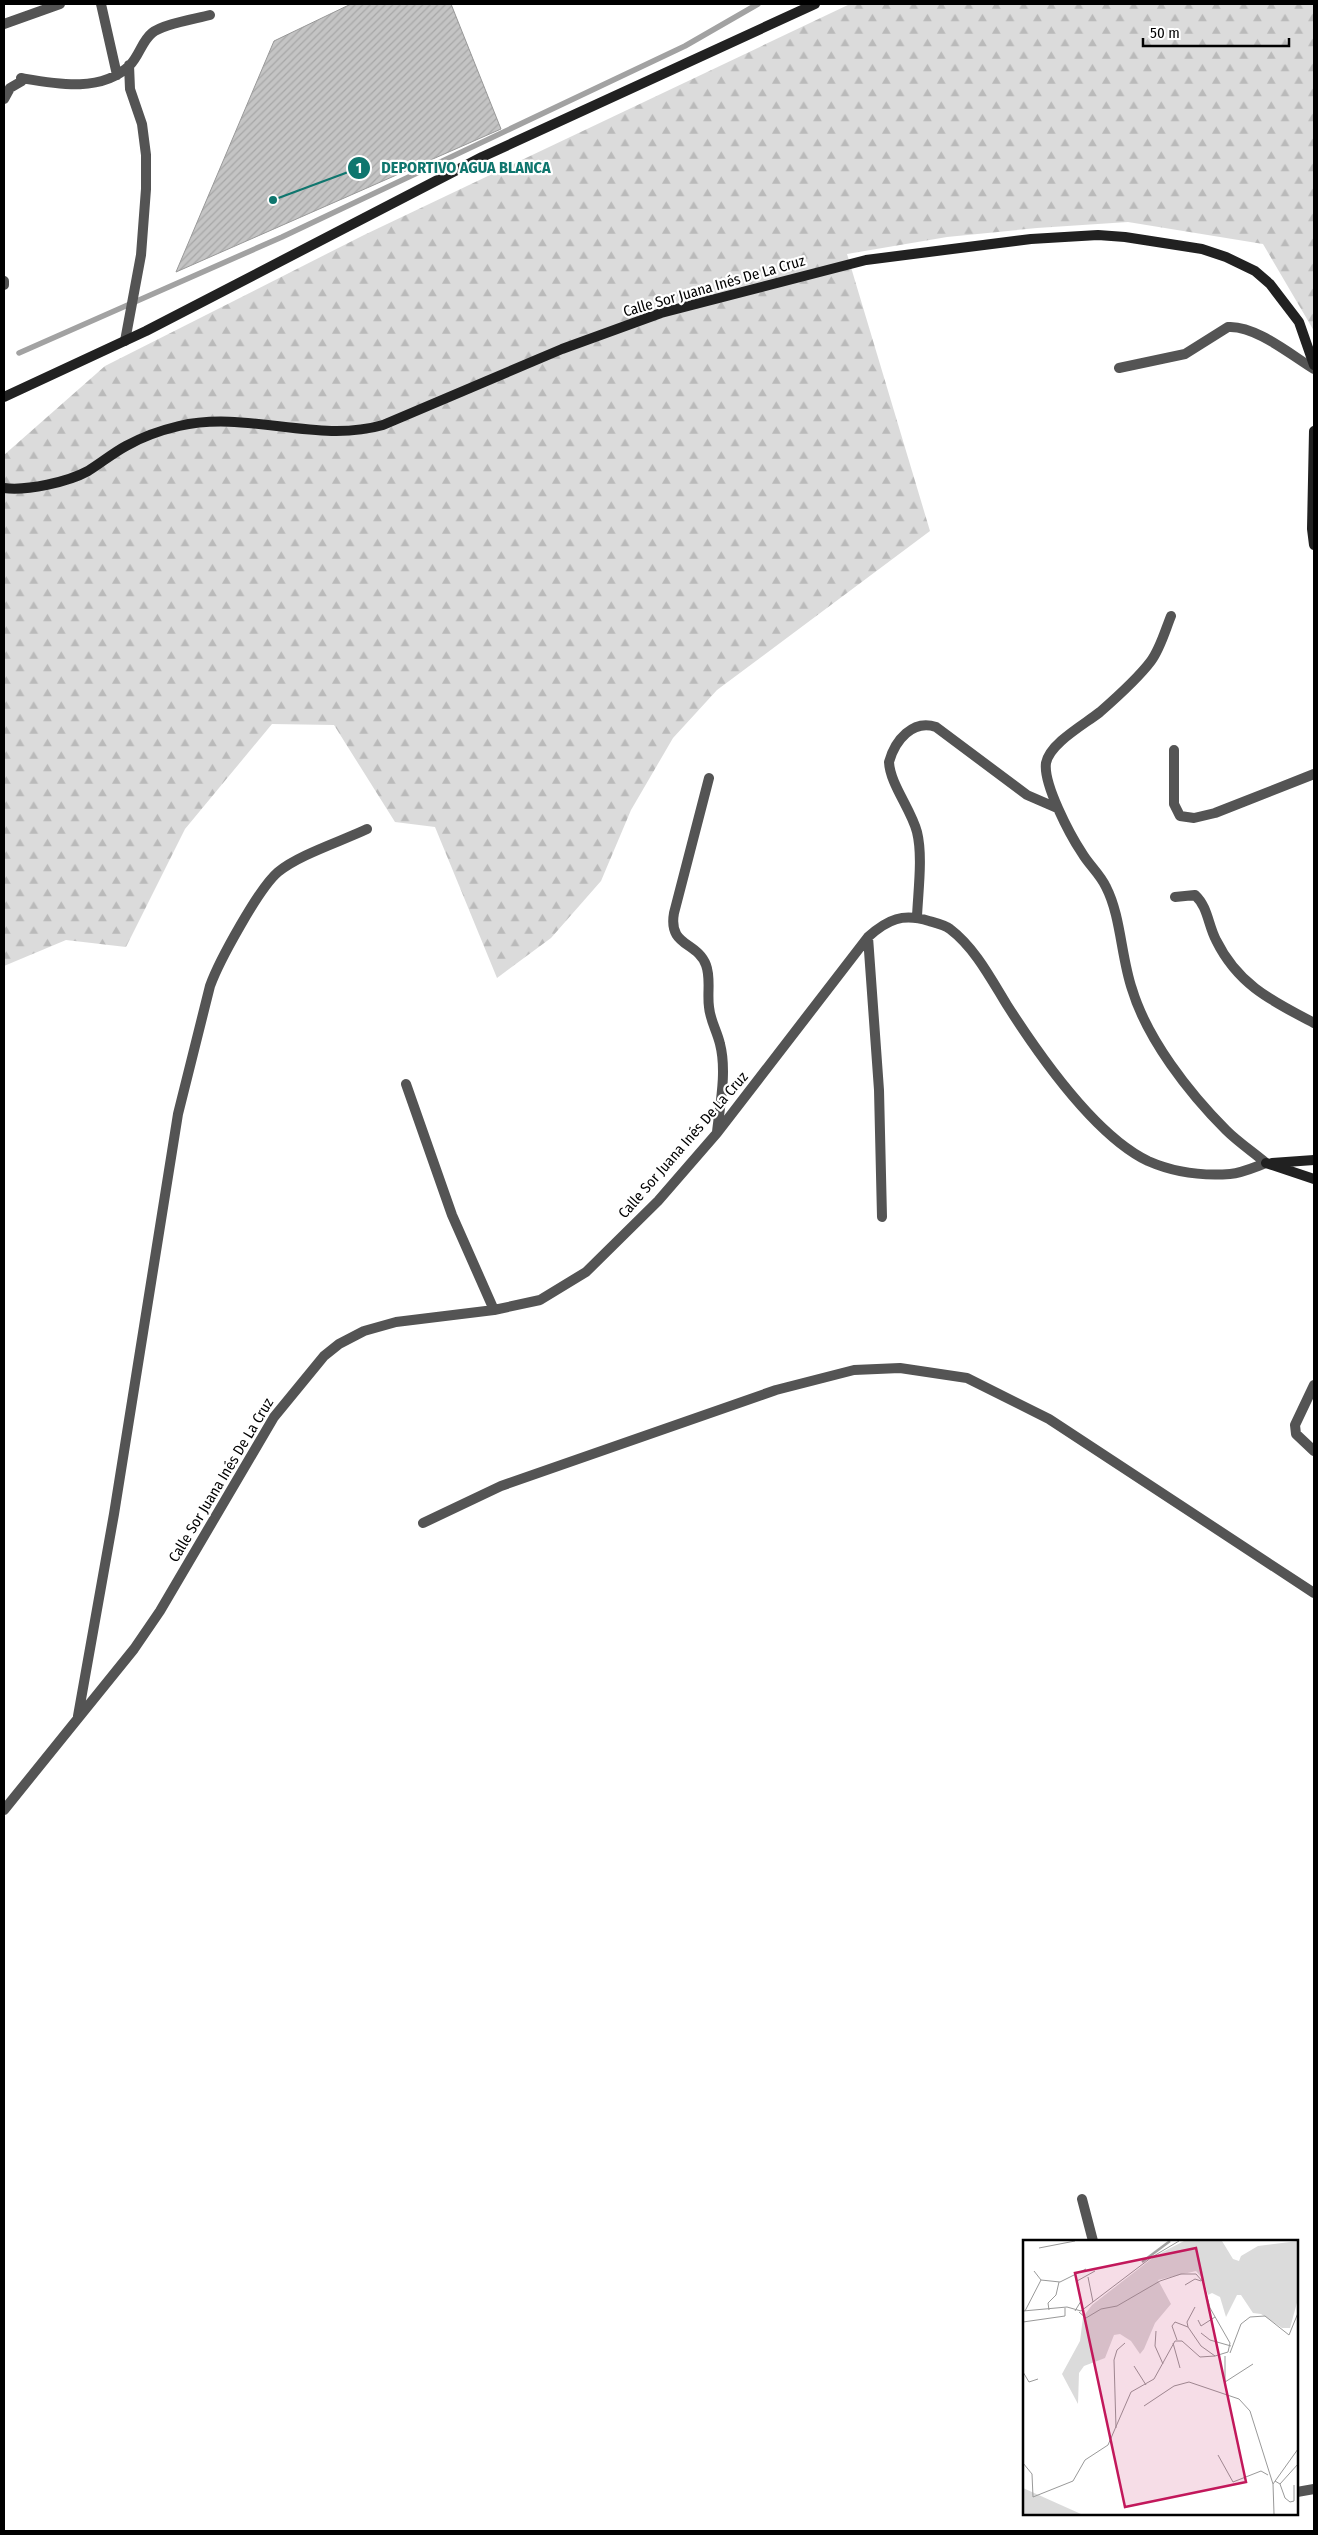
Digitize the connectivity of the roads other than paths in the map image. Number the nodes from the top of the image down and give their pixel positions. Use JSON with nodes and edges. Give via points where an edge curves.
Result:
{"nodes":[{"id":1,"x":60,"y":4,"type":"edge"},
{"id":2,"x":102,"y":4,"type":"edge"},
{"id":3,"x":816,"y":4,"type":"edge"},
{"id":4,"x":210,"y":15,"type":"dead end"},
{"id":5,"x":4,"y":24,"type":"edge"},
{"id":6,"x":130,"y":65,"type":"junction"},
{"id":7,"x":117,"y":76,"type":"junction"},
{"id":8,"x":4,"y":99,"type":"edge"},
{"id":9,"x":4,"y":281,"type":"edge"},
{"id":10,"x":4,"y":285,"type":"edge"},
{"id":11,"x":125,"y":341,"type":"junction"},
{"id":12,"x":1314,"y":367,"type":"edge"},
{"id":13,"x":1119,"y":368,"type":"dead end"},
{"id":14,"x":4,"y":396,"type":"edge"},
{"id":15,"x":1314,"y":431,"type":"edge"},
{"id":16,"x":4,"y":488,"type":"edge"},
{"id":17,"x":1314,"y":544,"type":"edge"},
{"id":18,"x":1171,"y":616,"type":"dead end"},
{"id":19,"x":1174,"y":750,"type":"dead end"},
{"id":20,"x":1314,"y":774,"type":"edge"},
{"id":21,"x":709,"y":778,"type":"dead end"},
{"id":22,"x":1057,"y":808,"type":"junction"},
{"id":23,"x":367,"y":830,"type":"dead end"},
{"id":24,"x":1175,"y":897,"type":"dead end"},
{"id":25,"x":917,"y":917,"type":"junction"},
{"id":26,"x":868,"y":937,"type":"junction"},
{"id":27,"x":1314,"y":1023,"type":"edge"},
{"id":28,"x":406,"y":1084,"type":"dead end"},
{"id":29,"x":717,"y":1133,"type":"junction"},
{"id":30,"x":1314,"y":1160,"type":"edge"},
{"id":31,"x":1266,"y":1164,"type":"junction"},
{"id":32,"x":1314,"y":1179,"type":"edge"},
{"id":33,"x":882,"y":1217,"type":"dead end"},
{"id":34,"x":494,"y":1310,"type":"junction"},
{"id":35,"x":1314,"y":1385,"type":"edge"},
{"id":36,"x":1314,"y":1450,"type":"edge"},
{"id":37,"x":423,"y":1523,"type":"dead end"},
{"id":38,"x":1314,"y":1593,"type":"edge"},
{"id":39,"x":78,"y":1717,"type":"junction"},
{"id":40,"x":4,"y":1810,"type":"edge"},
{"id":41,"x":1082,"y":2199,"type":"dead end"},
{"id":42,"x":1093,"y":2240,"type":"edge"},
{"id":43,"x":1314,"y":2489,"type":"edge"},
{"id":44,"x":1298,"y":2492,"type":"edge"}],
"edges":[{"from":1,"to":5,"type":"street"},
{"from":2,"to":7,"type":"street"},
{"from":3,"to":11,"type":"main road","via":[[482,157]]},
{"from":4,"to":6,"type":"street","via":[[152,33]]},
{"from":6,"to":7,"type":"street"},
{"from":6,"to":11,"type":"street","via":[[130,89],[142,124],[146,155],[145,224]]},
{"from":7,"to":8,"type":"street","via":[[95,82],[66,84],[21,78],[22,81],[10,88]]},
{"from":9,"to":10,"type":"street"},
{"from":11,"to":14,"type":"main road"},
{"from":12,"to":13,"type":"street","via":[[1254,332],[1236,326],[1228,327],[1185,354]]},
{"from":12,"to":16,"type":"main road","name":"Calle Sor Juana Inés De La Cruz","via":[[1299,322],[1270,284],[1254,271],[1226,257],[1202,249],[1125,237],[1098,235],[1031,240],[866,260],[661,312],[366,430],[304,429],[211,421],[191,424],[166,429],[128,445],[86,472],[33,488]]},
{"from":15,"to":17,"type":"main road"},
{"from":18,"to":22,"type":"street","via":[[1151,661],[1100,712],[1050,752],[1046,764]]},
{"from":19,"to":20,"type":"street","via":[[1174,804],[1180,816],[1194,818],[1215,813]]},
{"from":21,"to":29,"type":"street","via":[[672,929],[675,936],[705,962],[708,972],[709,1008],[720,1045],[722,1067]]},
{"from":22,"to":25,"type":"street","via":[[1027,795],[936,727],[927,724],[915,726],[903,737],[889,762],[918,835]]},
{"from":22,"to":31,"type":"street","via":[[1082,854],[1106,888],[1115,912],[1132,991],[1151,1034],[1166,1058],[1226,1130]]},
{"from":23,"to":39,"type":"street","via":[[290,864],[268,881],[216,970],[207,997],[178,1114]]},
{"from":24,"to":27,"type":"street","via":[[1195,895],[1202,902],[1215,940],[1233,969],[1256,991]]},
{"from":25,"to":26,"type":"street","name":"Calle Sor Juana Inés De La Cruz","via":[[889,920]]},
{"from":25,"to":31,"type":"street","name":"Calle Sor Juana Inés De La Cruz","via":[[949,928],[969,948],[1043,1059],[1115,1139],[1149,1161],[1184,1173],[1231,1174]]},
{"from":26,"to":29,"type":"street","name":"Calle Sor Juana Inés De La Cruz"},
{"from":26,"to":33,"type":"street","via":[[879,1090]]},
{"from":28,"to":34,"type":"street","via":[[452,1216]]},
{"from":29,"to":34,"type":"street","name":"Calle Sor Juana Inés De La Cruz","via":[[658,1202],[586,1272],[547,1297]]},
{"from":30,"to":31,"type":"main road","name":"Calle Sor Juana Inés De La Cruz"},
{"from":31,"to":32,"type":"main road"},
{"from":34,"to":39,"type":"street","name":"Calle Sor Juana Inés De La Cruz","via":[[396,1322],[364,1331],[324,1356],[274,1417],[160,1611],[134,1649]]},
{"from":35,"to":36,"type":"street","via":[[1296,1425],[1296,1434]]},
{"from":37,"to":38,"type":"street","via":[[501,1486],[776,1390],[854,1370],[900,1368],[967,1378],[1049,1419]]},
{"from":39,"to":40,"type":"street","name":"Calle Sor Juana Inés De La Cruz"},
{"from":41,"to":42,"type":"street"},
{"from":43,"to":44,"type":"street"}]}
